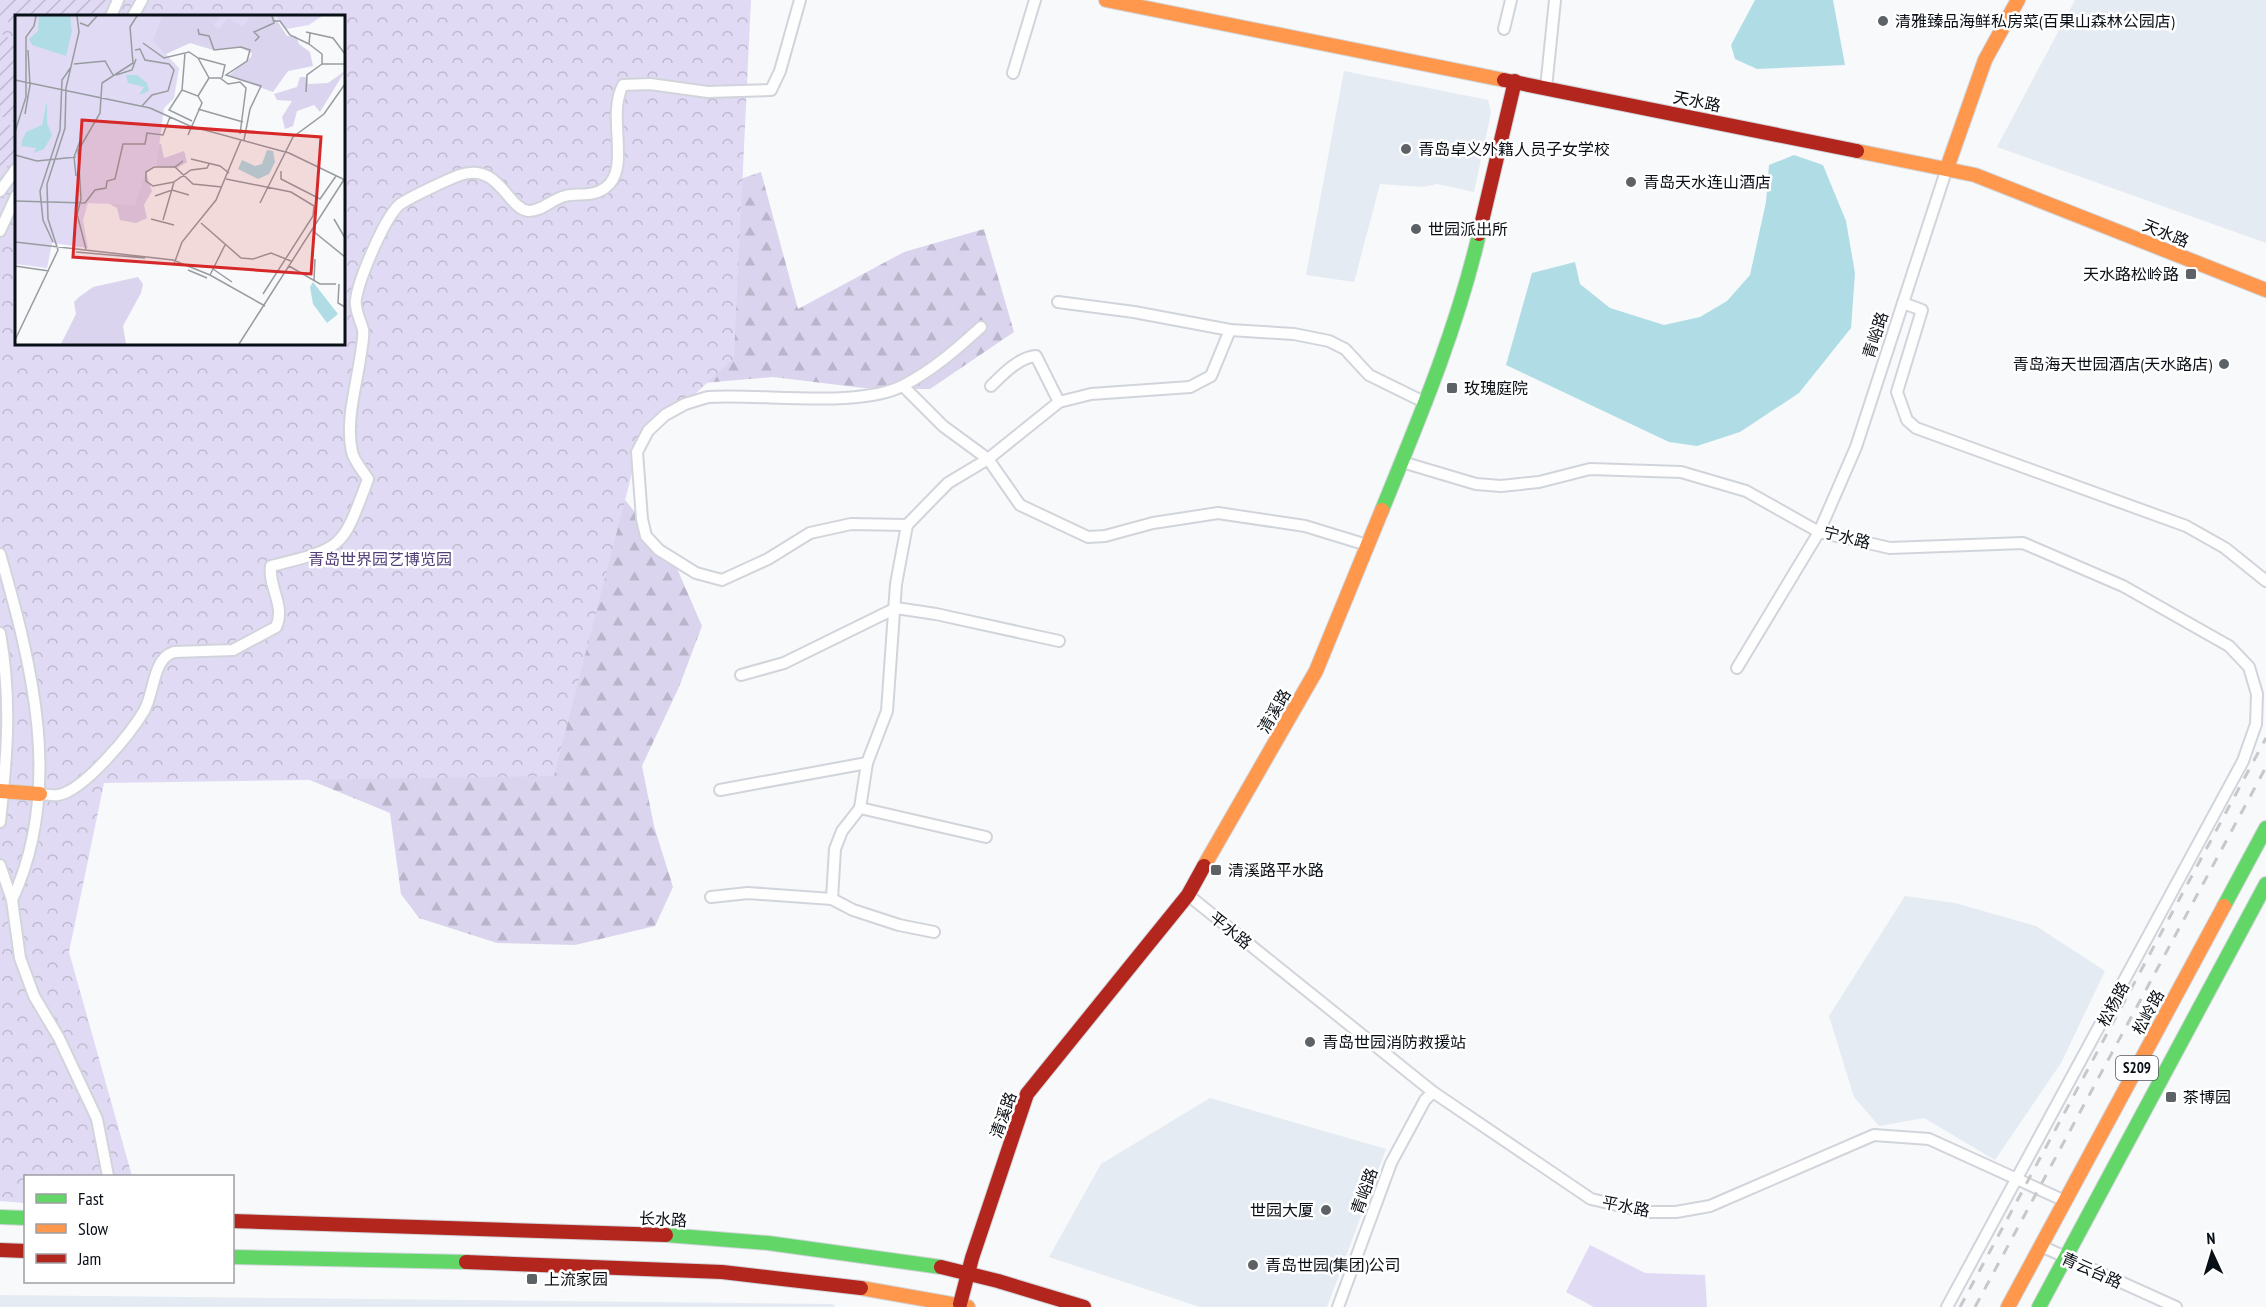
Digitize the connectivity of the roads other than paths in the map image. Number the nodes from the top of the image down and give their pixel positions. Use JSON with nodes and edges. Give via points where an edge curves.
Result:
{"nodes":[{"id":1,"x":118,"y":0,"type":"edge"},
{"id":2,"x":142,"y":0,"type":"edge"},
{"id":3,"x":800,"y":0,"type":"edge"},
{"id":4,"x":1035,"y":0,"type":"edge"},
{"id":5,"x":1106,"y":0,"type":"edge"},
{"id":6,"x":1511,"y":0,"type":"edge"},
{"id":7,"x":1555,"y":0,"type":"edge"},
{"id":8,"x":2018,"y":0,"type":"edge"},
{"id":9,"x":111,"y":15,"type":"edge"},
{"id":10,"x":134,"y":15,"type":"edge"},
{"id":11,"x":1504,"y":29,"type":"dead end"},
{"id":12,"x":1013,"y":73,"type":"dead end"},
{"id":13,"x":1515,"y":81,"type":"junction"},
{"id":14,"x":1546,"y":88,"type":"junction"},
{"id":15,"x":1947,"y":168,"type":"junction"},
{"id":16,"x":15,"y":170,"type":"edge"},
{"id":17,"x":0,"y":191,"type":"edge"},
{"id":18,"x":15,"y":198,"type":"edge"},
{"id":19,"x":0,"y":231,"type":"edge"},
{"id":20,"x":2266,"y":290,"type":"edge"},
{"id":21,"x":1058,"y":302,"type":"dead end"},
{"id":22,"x":1903,"y":303,"type":"junction"},
{"id":23,"x":981,"y":327,"type":"dead end"},
{"id":24,"x":1230,"y":330,"type":"junction"},
{"id":25,"x":903,"y":386,"type":"junction"},
{"id":26,"x":991,"y":386,"type":"dead end"},
{"id":27,"x":1059,"y":402,"type":"junction"},
{"id":28,"x":1426,"y":403,"type":"junction"},
{"id":29,"x":988,"y":459,"type":"junction"},
{"id":30,"x":1401,"y":462,"type":"junction"},
{"id":31,"x":908,"y":525,"type":"junction"},
{"id":32,"x":1819,"y":532,"type":"junction"},
{"id":33,"x":1367,"y":545,"type":"junction"},
{"id":34,"x":0,"y":554,"type":"edge"},
{"id":35,"x":2266,"y":581,"type":"edge"},
{"id":36,"x":896,"y":608,"type":"junction"},
{"id":37,"x":0,"y":633,"type":"edge"},
{"id":38,"x":1059,"y":641,"type":"dead end"},
{"id":39,"x":1737,"y":668,"type":"dead end"},
{"id":40,"x":741,"y":675,"type":"dead end"},
{"id":41,"x":2257,"y":694,"type":"joint"},
{"id":42,"x":867,"y":763,"type":"junction"},
{"id":43,"x":720,"y":789,"type":"dead end"},
{"id":44,"x":2,"y":791,"type":"edge"},
{"id":45,"x":40,"y":794,"type":"junction"},
{"id":46,"x":860,"y":808,"type":"junction"},
{"id":47,"x":0,"y":822,"type":"edge"},
{"id":48,"x":2266,"y":828,"type":"edge"},
{"id":49,"x":986,"y":837,"type":"dead end"},
{"id":50,"x":0,"y":865,"type":"edge"},
{"id":51,"x":2266,"y":884,"type":"edge"},
{"id":52,"x":1188,"y":895,"type":"junction"},
{"id":53,"x":711,"y":897,"type":"dead end"},
{"id":54,"x":832,"y":898,"type":"junction"},
{"id":55,"x":12,"y":900,"type":"junction"},
{"id":56,"x":2261,"y":903,"type":"edge"},
{"id":57,"x":934,"y":932,"type":"dead end"},
{"id":58,"x":1432,"y":1092,"type":"junction"},
{"id":59,"x":108,"y":1175,"type":"edge"},
{"id":60,"x":2015,"y":1178,"type":"junction"},
{"id":61,"x":2065,"y":1201,"type":"junction"},
{"id":62,"x":0,"y":1218,"type":"edge"},
{"id":63,"x":24,"y":1218,"type":"edge"},
{"id":64,"x":234,"y":1221,"type":"edge"},
{"id":65,"x":2041,"y":1246,"type":"junction"},
{"id":66,"x":0,"y":1250,"type":"edge"},
{"id":67,"x":24,"y":1251,"type":"edge"},
{"id":68,"x":234,"y":1257,"type":"edge"},
{"id":69,"x":2065,"y":1259,"type":"junction"},
{"id":70,"x":967,"y":1273,"type":"junction"},
{"id":71,"x":964,"y":1306,"type":"edge"},
{"id":72,"x":1084,"y":1307,"type":"edge"},
{"id":73,"x":1338,"y":1307,"type":"edge"},
{"id":74,"x":1947,"y":1307,"type":"edge"},
{"id":75,"x":2008,"y":1307,"type":"edge"},
{"id":76,"x":2039,"y":1307,"type":"edge"},
{"id":77,"x":2176,"y":1307,"type":"edge"}],
"edges":[{"from":1,"to":9,"type":"street"},
{"from":2,"to":10,"type":"street"},
{"from":3,"to":45,"type":"street","via":[[771,90],[708,92],[650,84],[623,86],[615,106],[619,163],[614,177],[600,191],[567,196],[527,211],[496,180],[476,173],[462,174],[399,205],[376,241],[355,301],[363,333],[350,434],[352,454],[368,479],[345,535],[323,553],[272,566],[270,572],[280,608],[276,627],[233,650],[166,655],[144,710],[110,753],[76,788],[59,795]]},
{"from":4,"to":12,"type":"street"},
{"from":5,"to":13,"type":"main road","name":"天水路"},
{"from":6,"to":11,"type":"street"},
{"from":7,"to":14,"type":"street"},
{"from":8,"to":15,"type":"main road","name":"青峪路","via":[[1971,91]]},
{"from":13,"to":14,"type":"main road","name":"天水路"},
{"from":13,"to":28,"type":"main road","name":"清溪路","via":[[1467,286]]},
{"from":14,"to":15,"type":"main road","name":"天水路"},
{"from":15,"to":20,"type":"main road","name":"天水路","via":[[1975,175]]},
{"from":15,"to":22,"type":"street","name":"青峪路"},
{"from":16,"to":17,"type":"street"},
{"from":18,"to":19,"type":"street"},
{"from":21,"to":24,"type":"street"},
{"from":22,"to":32,"type":"street","name":"青峪路","via":[[1856,447]]},
{"from":22,"to":35,"type":"street","via":[[1922,310],[1897,392],[1907,420],[1916,428],[2186,526],[2225,548]]},
{"from":23,"to":25,"type":"street","via":[[953,353]]},
{"from":24,"to":27,"type":"street","via":[[1211,376],[1190,387],[1090,394]]},
{"from":24,"to":28,"type":"street","via":[[1294,334],[1329,341],[1345,349],[1369,375]]},
{"from":25,"to":29,"type":"street","via":[[943,426]]},
{"from":25,"to":31,"type":"street","via":[[856,398],[708,397],[665,415],[648,431],[637,452],[646,536],[659,550],[711,579],[732,577],[810,533],[851,524]]},
{"from":26,"to":27,"type":"street","via":[[1029,356],[1036,356]]},
{"from":27,"to":29,"type":"street"},
{"from":28,"to":30,"type":"main road","name":"清溪路"},
{"from":29,"to":31,"type":"street","via":[[948,483]]},
{"from":29,"to":33,"type":"street","via":[[1020,506],[1088,537],[1218,513],[1305,526]]},
{"from":30,"to":32,"type":"street","name":"宁水路","via":[[1476,484],[1501,486],[1539,482],[1590,469],[1681,472],[1746,491]]},
{"from":30,"to":33,"type":"main road","name":"清溪路"},
{"from":31,"to":36,"type":"street","via":[[896,584]]},
{"from":32,"to":39,"type":"street","name":"青峪路"},
{"from":32,"to":41,"type":"street","name":"宁水路","via":[[1890,548],[2023,543],[2123,586],[2229,645],[2249,667]]},
{"from":33,"to":52,"type":"main road","name":"清溪路","via":[[1316,671]]},
{"from":34,"to":45,"type":"street","via":[[27,656],[40,746]]},
{"from":36,"to":38,"type":"street"},
{"from":36,"to":40,"type":"street","via":[[784,663]]},
{"from":36,"to":42,"type":"street","via":[[887,711]]},
{"from":37,"to":44,"type":"street","via":[[9,745]]},
{"from":41,"to":60,"type":"street","name":"松杨路","via":[[2256,724],[2243,761],[2044,1133]]},
{"from":42,"to":43,"type":"street"},
{"from":42,"to":46,"type":"street"},
{"from":44,"to":45,"type":"main road"},
{"from":44,"to":47,"type":"street"},
{"from":45,"to":55,"type":"street","via":[[26,869]]},
{"from":46,"to":49,"type":"street"},
{"from":46,"to":54,"type":"street","via":[[842,831],[835,849]]},
{"from":48,"to":61,"type":"main road","name":"松岭路","number":"S209"},
{"from":50,"to":55,"type":"street"},
{"from":51,"to":56,"type":"main road","number":"S209"},
{"from":52,"to":58,"type":"street","name":"平水路"},
{"from":52,"to":70,"type":"main road","name":"清溪路","via":[[1027,1094]]},
{"from":53,"to":54,"type":"street","via":[[748,893]]},
{"from":54,"to":57,"type":"street","via":[[853,910]]},
{"from":55,"to":59,"type":"street","via":[[24,968],[34,996],[59,1038],[96,1119]]},
{"from":56,"to":69,"type":"main road","number":"S209"},
{"from":58,"to":60,"type":"street","name":"平水路","via":[[1591,1199],[1647,1212],[1710,1206],[1874,1135],[1929,1139]]},
{"from":58,"to":73,"type":"street","name":"青峪路","via":[[1391,1163]]},
{"from":60,"to":61,"type":"street","name":"平水路"},
{"from":60,"to":74,"type":"street","name":"松杨路"},
{"from":61,"to":65,"type":"main road","name":"松岭路","number":"S209"},
{"from":62,"to":63,"type":"main road"},
{"from":64,"to":70,"type":"main road","name":"长水路","via":[[724,1238]]},
{"from":65,"to":69,"type":"street","name":"青云台路"},
{"from":65,"to":75,"type":"main road","name":"松岭路","number":"S209"},
{"from":66,"to":67,"type":"main road"},
{"from":68,"to":71,"type":"main road","via":[[722,1272],[881,1290]]},
{"from":69,"to":76,"type":"main road","number":"S209"},
{"from":69,"to":77,"type":"street","name":"青云台路"},
{"from":70,"to":71,"type":"main road","name":"清溪路"},
{"from":70,"to":72,"type":"main road","name":"长水路"}]}
